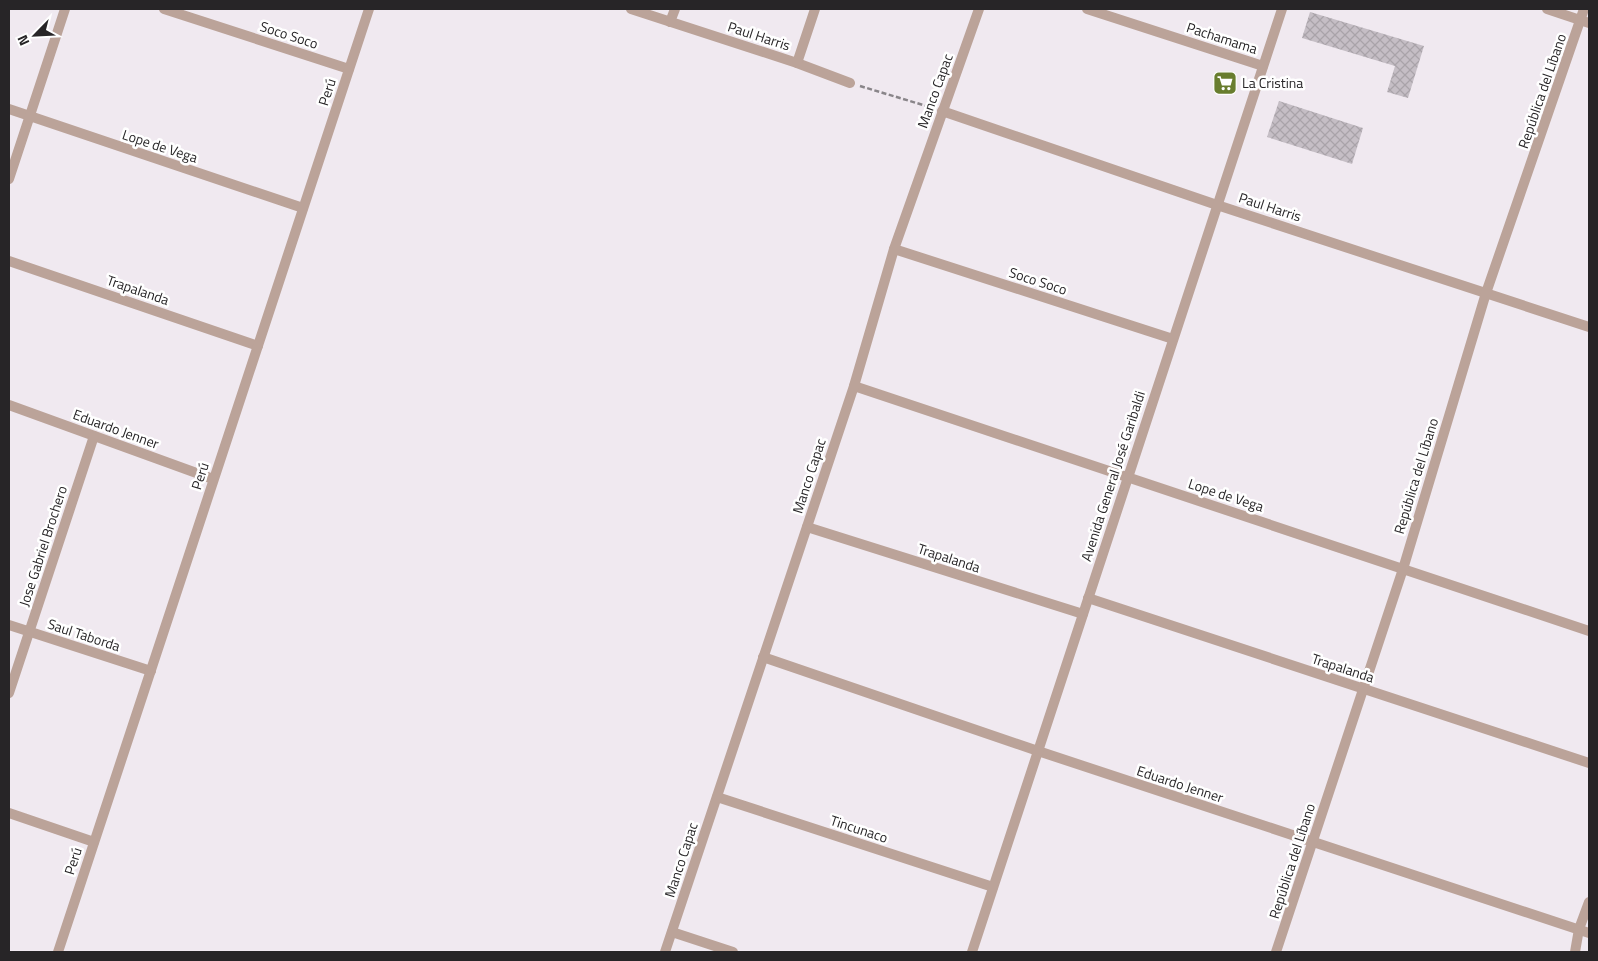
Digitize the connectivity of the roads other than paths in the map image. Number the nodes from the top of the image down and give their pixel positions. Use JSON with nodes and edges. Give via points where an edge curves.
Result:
{"nodes":[{"id":1,"x":65,"y":9,"type":"edge"},
{"id":2,"x":164,"y":9,"type":"edge"},
{"id":3,"x":369,"y":9,"type":"edge"},
{"id":4,"x":631,"y":9,"type":"edge"},
{"id":5,"x":675,"y":9,"type":"edge"},
{"id":6,"x":815,"y":9,"type":"edge"},
{"id":7,"x":979,"y":9,"type":"edge"},
{"id":8,"x":1087,"y":9,"type":"edge"},
{"id":9,"x":1282,"y":9,"type":"edge"},
{"id":10,"x":1547,"y":9,"type":"edge"},
{"id":11,"x":1584,"y":9,"type":"edge"},
{"id":12,"x":1585,"y":21,"type":"edge"},
{"id":13,"x":670,"y":22,"type":"junction"},
{"id":14,"x":797,"y":63,"type":"junction"},
{"id":15,"x":1263,"y":66,"type":"junction"},
{"id":16,"x":349,"y":69,"type":"junction"},
{"id":17,"x":850,"y":83,"type":"road end"},
{"id":18,"x":9,"y":110,"type":"edge"},
{"id":19,"x":942,"y":111,"type":"junction"},
{"id":20,"x":30,"y":116,"type":"junction"},
{"id":21,"x":9,"y":179,"type":"edge"},
{"id":22,"x":1217,"y":205,"type":"junction"},
{"id":23,"x":304,"y":208,"type":"junction"},
{"id":24,"x":894,"y":249,"type":"junction"},
{"id":25,"x":9,"y":261,"type":"edge"},
{"id":26,"x":1486,"y":293,"type":"junction"},
{"id":27,"x":1589,"y":327,"type":"edge"},
{"id":28,"x":1173,"y":339,"type":"junction"},
{"id":29,"x":258,"y":346,"type":"junction"},
{"id":30,"x":854,"y":386,"type":"junction"},
{"id":31,"x":9,"y":405,"type":"edge"},
{"id":32,"x":94,"y":436,"type":"junction"},
{"id":33,"x":1128,"y":477,"type":"junction"},
{"id":34,"x":213,"y":479,"type":"junction"},
{"id":35,"x":807,"y":527,"type":"junction"},
{"id":36,"x":1403,"y":569,"type":"junction"},
{"id":37,"x":1088,"y":598,"type":"junction"},
{"id":38,"x":1083,"y":614,"type":"junction"},
{"id":39,"x":9,"y":625,"type":"edge"},
{"id":40,"x":1589,"y":631,"type":"edge"},
{"id":41,"x":29,"y":632,"type":"junction"},
{"id":42,"x":764,"y":657,"type":"junction"},
{"id":43,"x":151,"y":671,"type":"junction"},
{"id":44,"x":1364,"y":689,"type":"junction"},
{"id":45,"x":9,"y":693,"type":"edge"},
{"id":46,"x":1038,"y":751,"type":"junction"},
{"id":47,"x":1589,"y":763,"type":"edge"},
{"id":48,"x":717,"y":798,"type":"junction"},
{"id":49,"x":9,"y":813,"type":"edge"},
{"id":50,"x":94,"y":842,"type":"junction"},
{"id":51,"x":1313,"y":842,"type":"junction"},
{"id":52,"x":993,"y":887,"type":"junction"},
{"id":53,"x":1589,"y":902,"type":"edge"},
{"id":54,"x":1579,"y":929,"type":"junction"},
{"id":55,"x":672,"y":932,"type":"junction"},
{"id":56,"x":1589,"y":933,"type":"edge"},
{"id":57,"x":58,"y":952,"type":"edge"},
{"id":58,"x":665,"y":952,"type":"edge"},
{"id":59,"x":732,"y":952,"type":"edge"},
{"id":60,"x":972,"y":952,"type":"edge"},
{"id":61,"x":1276,"y":952,"type":"edge"},
{"id":62,"x":1575,"y":952,"type":"edge"}],
"edges":[{"from":1,"to":20,"type":"street"},
{"from":2,"to":16,"type":"street","name":"Soco Soco"},
{"from":3,"to":16,"type":"street","name":"Perú"},
{"from":4,"to":13,"type":"street","name":"Paul Harris"},
{"from":5,"to":13,"type":"street"},
{"from":6,"to":14,"type":"street"},
{"from":7,"to":19,"type":"street","name":"Manco Capac"},
{"from":8,"to":15,"type":"street","name":"Pachamama"},
{"from":9,"to":15,"type":"street","name":"Avenida General José Garibaldi"},
{"from":10,"to":12,"type":"street"},
{"from":11,"to":12,"type":"street","name":"República del Líbano"},
{"from":12,"to":26,"type":"street","name":"República del Líbano"},
{"from":13,"to":14,"type":"street","name":"Paul Harris"},
{"from":14,"to":17,"type":"street","name":"Paul Harris"},
{"from":15,"to":22,"type":"street","name":"Avenida General José Garibaldi"},
{"from":16,"to":23,"type":"street","name":"Perú"},
{"from":18,"to":20,"type":"street","name":"Lope de Vega"},
{"from":19,"to":22,"type":"street","name":"Paul Harris"},
{"from":19,"to":24,"type":"street","name":"Manco Capac"},
{"from":20,"to":21,"type":"street"},
{"from":20,"to":23,"type":"street","name":"Lope de Vega"},
{"from":22,"to":26,"type":"street","name":"Paul Harris"},
{"from":22,"to":28,"type":"street","name":"Avenida General José Garibaldi"},
{"from":23,"to":29,"type":"street","name":"Perú"},
{"from":24,"to":28,"type":"street","name":"Soco Soco"},
{"from":24,"to":30,"type":"street","name":"Manco Capac"},
{"from":25,"to":29,"type":"street","name":"Trapalanda"},
{"from":26,"to":27,"type":"street","name":"Paul Harris"},
{"from":26,"to":36,"type":"street","name":"República del Líbano"},
{"from":28,"to":33,"type":"street","name":"Avenida General José Garibaldi"},
{"from":29,"to":34,"type":"street","name":"Perú"},
{"from":30,"to":33,"type":"street","name":"Lope de Vega"},
{"from":30,"to":35,"type":"street","name":"Manco Capac"},
{"from":31,"to":32,"type":"street","name":"Eduardo Jenner"},
{"from":32,"to":34,"type":"street","name":"Eduardo Jenner"},
{"from":32,"to":41,"type":"street","name":"Jose Gabriel Brochero"},
{"from":33,"to":36,"type":"street","name":"Lope de Vega"},
{"from":33,"to":37,"type":"street","name":"Avenida General José Garibaldi"},
{"from":34,"to":43,"type":"street","name":"Perú"},
{"from":35,"to":38,"type":"street","name":"Trapalanda"},
{"from":35,"to":42,"type":"street","name":"Manco Capac"},
{"from":36,"to":40,"type":"street","name":"Lope de Vega"},
{"from":36,"to":44,"type":"street","name":"República del Líbano"},
{"from":37,"to":38,"type":"street","name":"Avenida General José Garibaldi"},
{"from":37,"to":44,"type":"street","name":"Trapalanda"},
{"from":38,"to":46,"type":"street","name":"Avenida General José Garibaldi"},
{"from":39,"to":41,"type":"street","name":"Saul Taborda"},
{"from":41,"to":43,"type":"street","name":"Saul Taborda"},
{"from":41,"to":45,"type":"street","name":"Jose Gabriel Brochero"},
{"from":42,"to":46,"type":"street","name":"Eduardo Jenner"},
{"from":42,"to":48,"type":"street","name":"Manco Capac"},
{"from":43,"to":50,"type":"street","name":"Perú"},
{"from":44,"to":47,"type":"street","name":"Trapalanda"},
{"from":44,"to":51,"type":"street","name":"República del Líbano"},
{"from":46,"to":51,"type":"street","name":"Eduardo Jenner"},
{"from":46,"to":52,"type":"street","name":"Avenida General José Garibaldi"},
{"from":48,"to":52,"type":"street","name":"Tincunaco"},
{"from":48,"to":55,"type":"street","name":"Manco Capac"},
{"from":49,"to":50,"type":"street"},
{"from":50,"to":57,"type":"street","name":"Perú"},
{"from":51,"to":54,"type":"street","name":"Eduardo Jenner"},
{"from":51,"to":61,"type":"street","name":"República del Líbano"},
{"from":52,"to":60,"type":"street","name":"Avenida General José Garibaldi"},
{"from":53,"to":54,"type":"street"},
{"from":54,"to":56,"type":"street","name":"Eduardo Jenner"},
{"from":54,"to":62,"type":"street"},
{"from":55,"to":58,"type":"street","name":"Manco Capac"},
{"from":55,"to":59,"type":"street"}]}
